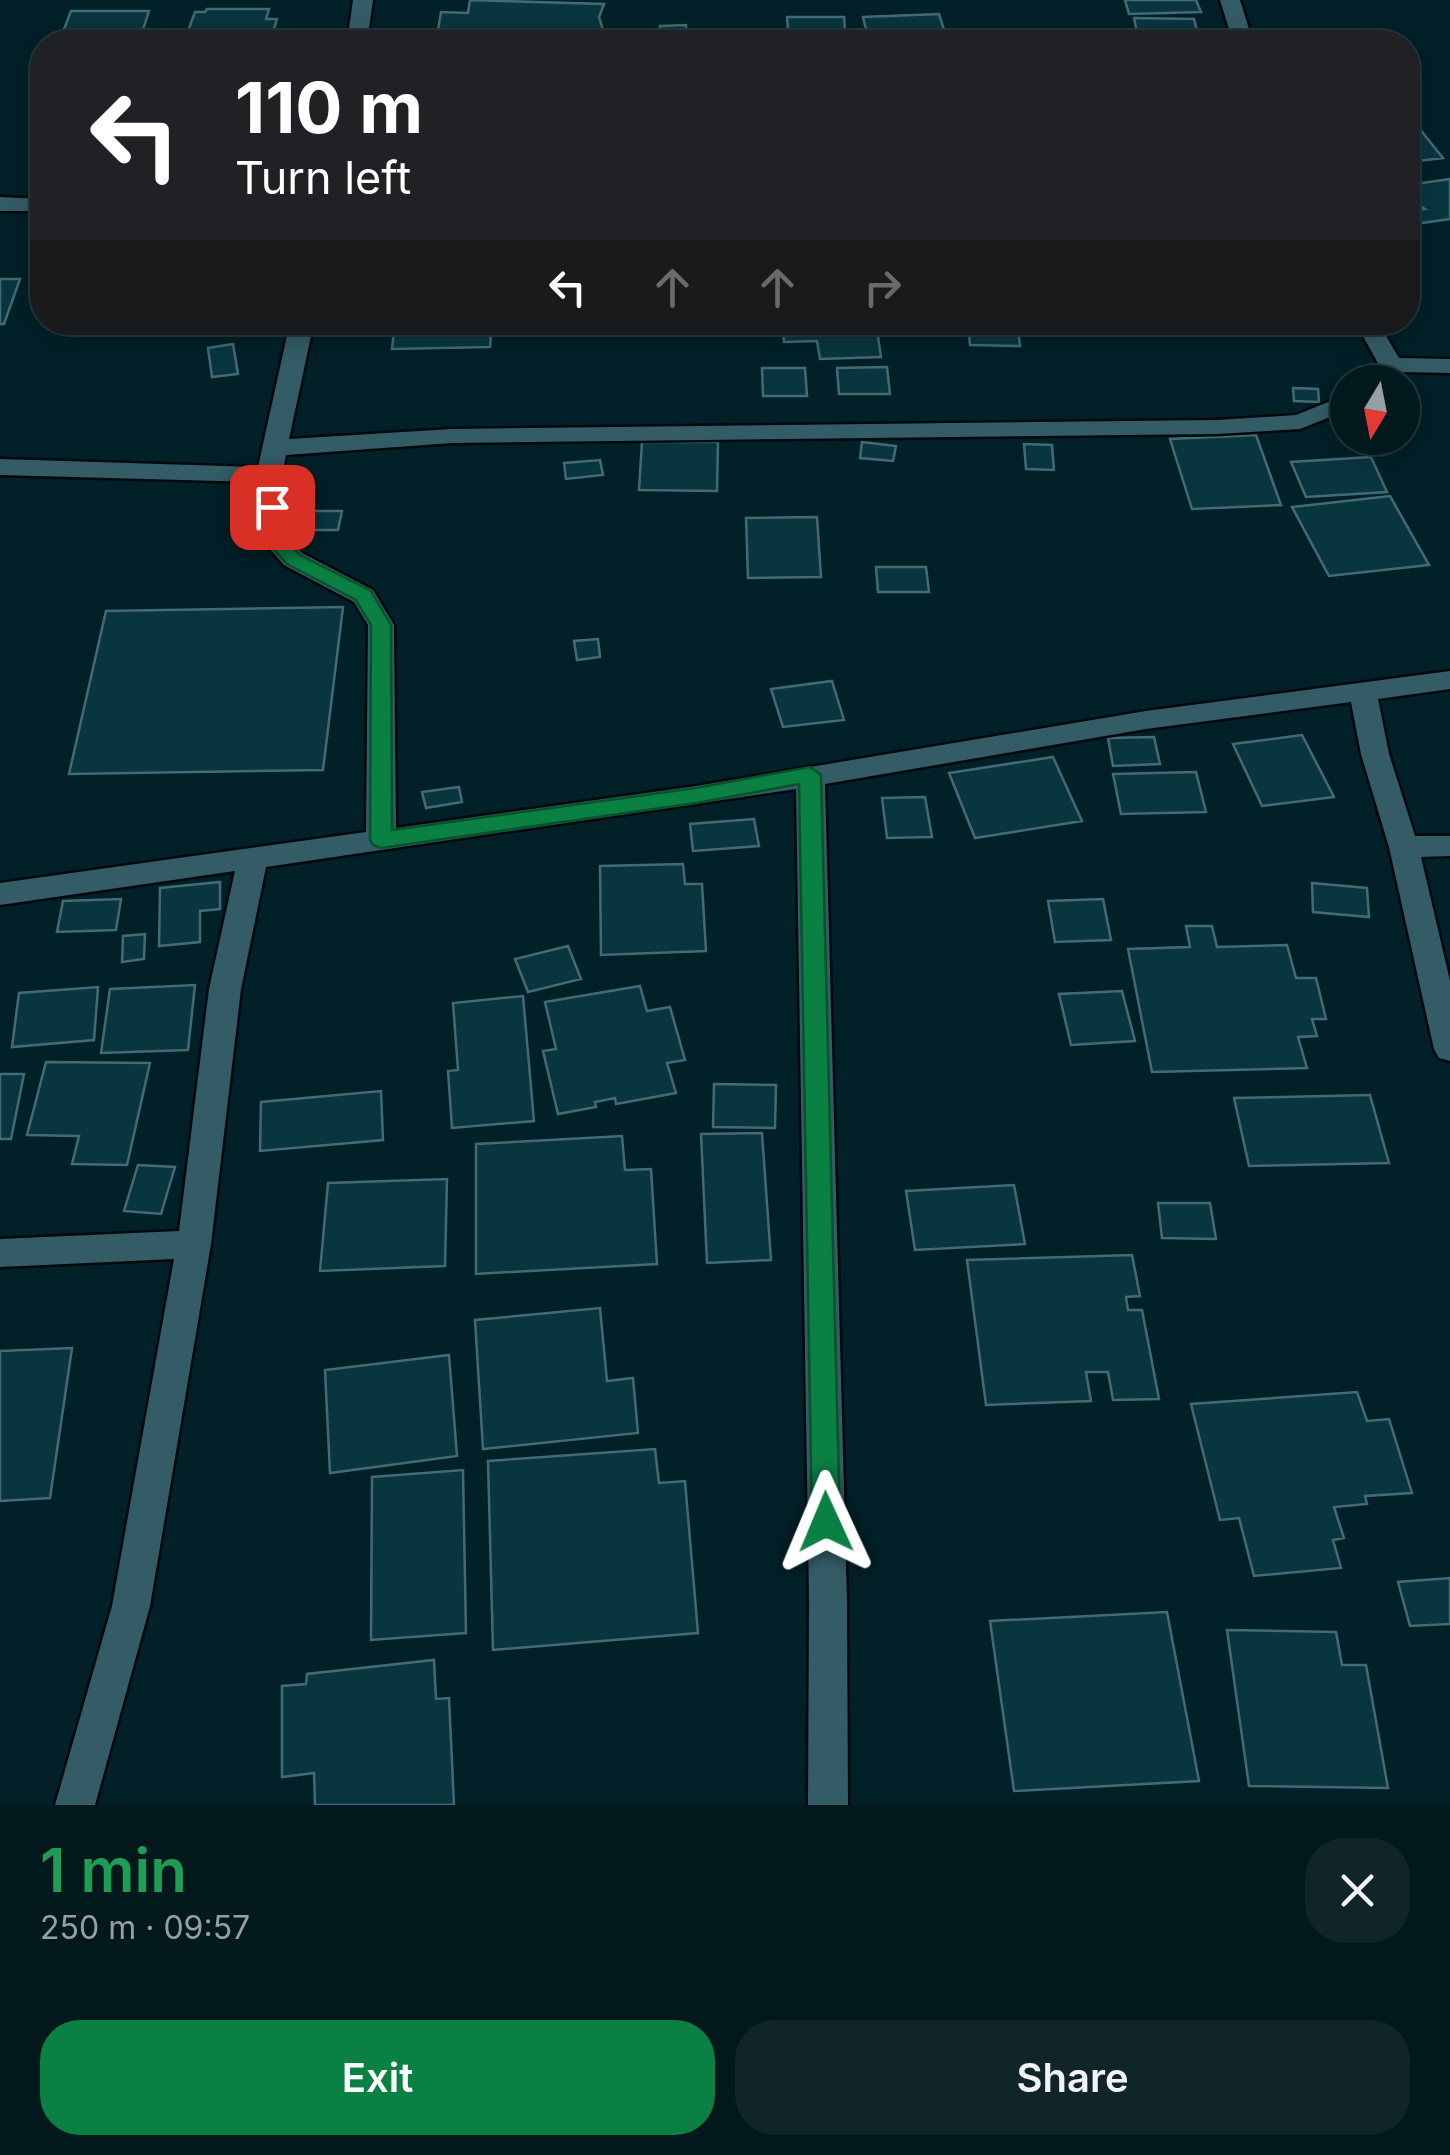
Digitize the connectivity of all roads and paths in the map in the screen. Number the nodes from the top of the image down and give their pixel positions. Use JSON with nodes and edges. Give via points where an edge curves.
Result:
{"nodes":[{"id":1,"x":363,"y":0,"type":"edge"},
{"id":2,"x":1230,"y":0,"type":"edge"},
{"id":3,"x":359,"y":30,"type":"edge"},
{"id":4,"x":1239,"y":30,"type":"edge"},
{"id":5,"x":0,"y":204,"type":"edge"},
{"id":6,"x":30,"y":205,"type":"edge"},
{"id":7,"x":299,"y":335,"type":"edge"},
{"id":8,"x":1370,"y":335,"type":"edge"},
{"id":9,"x":1381,"y":365,"type":"edge"},
{"id":10,"x":1450,"y":366,"type":"edge"},
{"id":11,"x":1420,"y":370,"type":"edge"},
{"id":12,"x":1330,"y":409,"type":"edge"},
{"id":13,"x":271,"y":462,"type":"junction"},
{"id":14,"x":0,"y":467,"type":"edge"},
{"id":15,"x":1450,"y":680,"type":"edge"},
{"id":16,"x":1362,"y":690,"type":"junction"},
{"id":17,"x":810,"y":775,"type":"junction"},
{"id":18,"x":381,"y":840,"type":"junction"},
{"id":19,"x":1450,"y":846,"type":"edge"},
{"id":20,"x":1404,"y":847,"type":"junction"},
{"id":21,"x":253,"y":858,"type":"junction"},
{"id":22,"x":0,"y":894,"type":"edge"},
{"id":23,"x":1450,"y":1049,"type":"edge"},
{"id":24,"x":194,"y":1244,"type":"junction"},
{"id":25,"x":0,"y":1253,"type":"edge"},
{"id":26,"x":75,"y":1805,"type":"edge"},
{"id":27,"x":828,"y":1805,"type":"edge"}],
"edges":[{"from":1,"to":3,"type":"street"},
{"from":2,"to":4,"type":"street"},
{"from":5,"to":6,"type":"street"},
{"from":7,"to":13,"type":"street"},
{"from":8,"to":9,"type":"street"},
{"from":10,"to":11,"type":"street"},
{"from":12,"to":13,"type":"street","via":[[1300,422],[1217,427],[472,436]]},
{"from":13,"to":14,"type":"street"},
{"from":13,"to":18,"type":"street","via":[[276,540],[294,559],[364,596],[381,625]]},
{"from":15,"to":16,"type":"street"},
{"from":16,"to":17,"type":"street"},
{"from":16,"to":20,"type":"street"},
{"from":17,"to":18,"type":"street"},
{"from":17,"to":27,"type":"street"},
{"from":18,"to":21,"type":"street"},
{"from":19,"to":20,"type":"street"},
{"from":20,"to":23,"type":"street"},
{"from":21,"to":22,"type":"street"},
{"from":21,"to":24,"type":"street","via":[[225,990]]},
{"from":24,"to":25,"type":"street"},
{"from":24,"to":26,"type":"street","via":[[131,1606]]}]}
